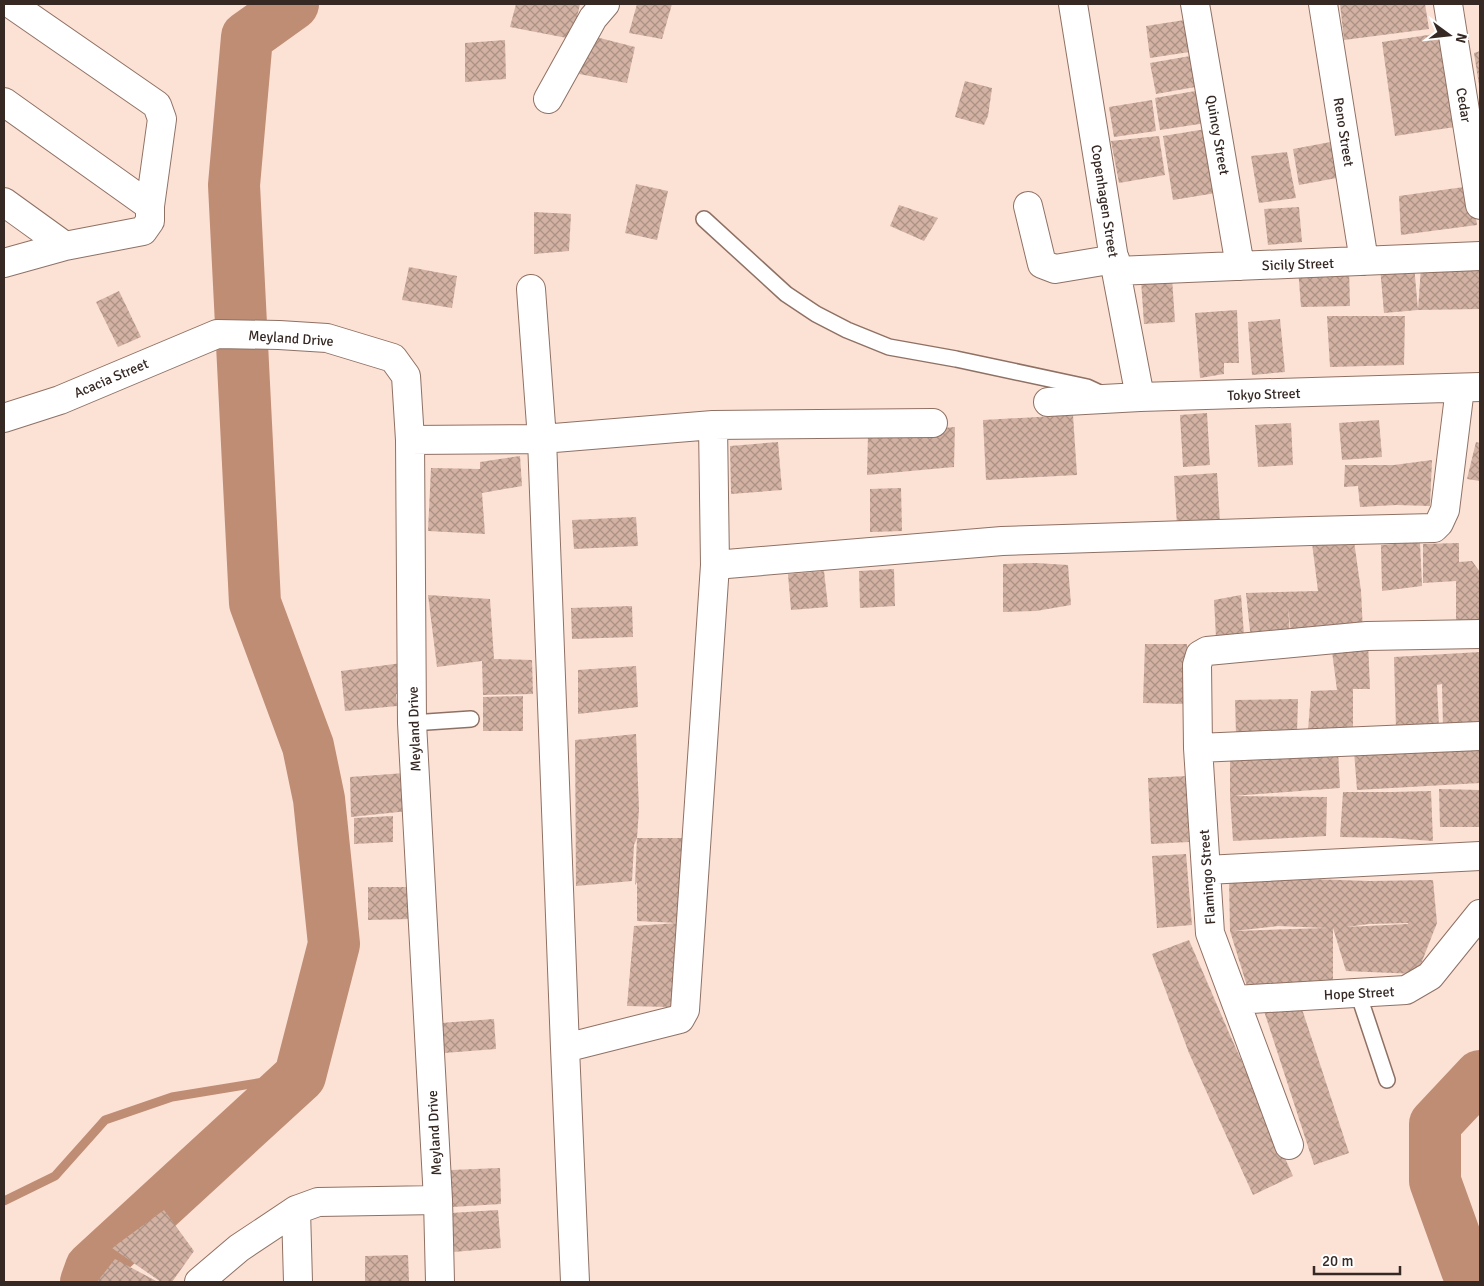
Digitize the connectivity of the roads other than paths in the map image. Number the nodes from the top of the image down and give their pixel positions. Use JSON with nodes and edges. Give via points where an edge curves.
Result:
{"nodes":[{"id":1,"x":11,"y":4,"type":"edge"},
{"id":2,"x":605,"y":4,"type":"edge"},
{"id":3,"x":1073,"y":4,"type":"edge"},
{"id":4,"x":1195,"y":4,"type":"edge"},
{"id":5,"x":1324,"y":4,"type":"edge"},
{"id":6,"x":1448,"y":4,"type":"edge"},
{"id":7,"x":548,"y":99,"type":"dead end"},
{"id":8,"x":4,"y":102,"type":"edge"},
{"id":9,"x":4,"y":202,"type":"edge"},
{"id":10,"x":150,"y":206,"type":"junction"},
{"id":11,"x":1028,"y":206,"type":"dead end"},
{"id":12,"x":1480,"y":206,"type":"edge"},
{"id":13,"x":704,"y":219,"type":"dead end"},
{"id":14,"x":65,"y":246,"type":"junction"},
{"id":15,"x":1480,"y":256,"type":"edge"},
{"id":16,"x":1364,"y":261,"type":"junction"},
{"id":17,"x":4,"y":263,"type":"edge"},
{"id":18,"x":1115,"y":265,"type":"junction"},
{"id":19,"x":1240,"y":266,"type":"junction"},
{"id":20,"x":531,"y":289,"type":"dead end"},
{"id":21,"x":217,"y":334,"type":"joint"},
{"id":22,"x":1470,"y":388,"type":"edge"},
{"id":23,"x":1140,"y":397,"type":"junction"},
{"id":24,"x":1112,"y":399,"type":"junction"},
{"id":25,"x":1048,"y":402,"type":"dead end"},
{"id":26,"x":4,"y":418,"type":"edge"},
{"id":27,"x":933,"y":422,"type":"dead end"},
{"id":28,"x":713,"y":425,"type":"junction"},
{"id":29,"x":542,"y":439,"type":"junction"},
{"id":30,"x":410,"y":440,"type":"junction"},
{"id":31,"x":715,"y":566,"type":"junction"},
{"id":32,"x":1480,"y":634,"type":"edge"},
{"id":33,"x":471,"y":718,"type":"dead end"},
{"id":34,"x":412,"y":723,"type":"junction"},
{"id":35,"x":1480,"y":736,"type":"edge"},
{"id":36,"x":1198,"y":748,"type":"junction"},
{"id":37,"x":1480,"y":856,"type":"edge"},
{"id":38,"x":1206,"y":870,"type":"junction"},
{"id":39,"x":1480,"y":914,"type":"edge"},
{"id":40,"x":1358,"y":992,"type":"junction"},
{"id":41,"x":1235,"y":1000,"type":"junction"},
{"id":42,"x":565,"y":1048,"type":"junction"},
{"id":43,"x":1387,"y":1080,"type":"dead end"},
{"id":44,"x":1289,"y":1145,"type":"dead end"},
{"id":45,"x":438,"y":1200,"type":"junction"},
{"id":46,"x":296,"y":1210,"type":"junction"},
{"id":47,"x":200,"y":1282,"type":"edge"},
{"id":48,"x":298,"y":1282,"type":"edge"},
{"id":49,"x":440,"y":1282,"type":"edge"},
{"id":50,"x":575,"y":1282,"type":"edge"}],
"edges":[{"from":1,"to":10,"type":"street","via":[[157,105],[162,119]]},
{"from":2,"to":7,"type":"street","via":[[593,18]]},
{"from":3,"to":18,"type":"street","name":"Copenhagen Street"},
{"from":4,"to":19,"type":"street","name":"Quincy Street"},
{"from":5,"to":16,"type":"street","name":"Reno Street"},
{"from":6,"to":12,"type":"street","name":"Cedar"},
{"from":8,"to":10,"type":"street"},
{"from":9,"to":14,"type":"street"},
{"from":10,"to":14,"type":"street","via":[[150,221],[143,231]]},
{"from":11,"to":18,"type":"street","name":"Sicily Street","via":[[1042,264],[1055,269]]},
{"from":13,"to":24,"type":"lane","via":[[786,294],[846,330],[889,347],[1087,387]]},
{"from":14,"to":17,"type":"street"},
{"from":15,"to":16,"type":"street","name":"Sicily Street"},
{"from":16,"to":19,"type":"street","name":"Sicily Street"},
{"from":18,"to":19,"type":"street","name":"Sicily Street"},
{"from":18,"to":23,"type":"street","name":"Copenhagen Street"},
{"from":20,"to":29,"type":"street"},
{"from":21,"to":26,"type":"street","name":"Acacia Street","via":[[60,400]]},
{"from":21,"to":30,"type":"street","name":"Meyland Drive","via":[[327,338],[393,358],[406,376]]},
{"from":22,"to":23,"type":"street","name":"Tokyo Street"},
{"from":22,"to":31,"type":"street","via":[[1445,510],[1440,523],[1434,528],[1002,541]]},
{"from":23,"to":24,"type":"street","name":"Tokyo Street"},
{"from":24,"to":25,"type":"street","name":"Tokyo Street"},
{"from":27,"to":28,"type":"street"},
{"from":28,"to":29,"type":"street"},
{"from":28,"to":31,"type":"street"},
{"from":29,"to":30,"type":"street"},
{"from":29,"to":42,"type":"street"},
{"from":30,"to":34,"type":"street","name":"Meyland Drive"},
{"from":31,"to":42,"type":"street","via":[[685,1010],[680,1018]]},
{"from":32,"to":36,"type":"street","name":"Flamingo Street","via":[[1367,636],[1207,651],[1200,655],[1197,665]]},
{"from":33,"to":34,"type":"lane"},
{"from":34,"to":45,"type":"street","name":"Meyland Drive"},
{"from":35,"to":36,"type":"street"},
{"from":36,"to":38,"type":"street","name":"Flamingo Street"},
{"from":37,"to":38,"type":"street"},
{"from":38,"to":41,"type":"street","name":"Flamingo Street","via":[[1210,933]]},
{"from":39,"to":40,"type":"street","name":"Hope Street","via":[[1430,976],[1406,990]]},
{"from":40,"to":41,"type":"street","name":"Hope Street"},
{"from":40,"to":43,"type":"lane"},
{"from":41,"to":44,"type":"street","name":"Flamingo Street"},
{"from":42,"to":50,"type":"street"},
{"from":45,"to":46,"type":"street","via":[[318,1202]]},
{"from":45,"to":49,"type":"street","name":"Meyland Drive"},
{"from":46,"to":47,"type":"street","via":[[239,1248]]},
{"from":46,"to":48,"type":"street"}]}
